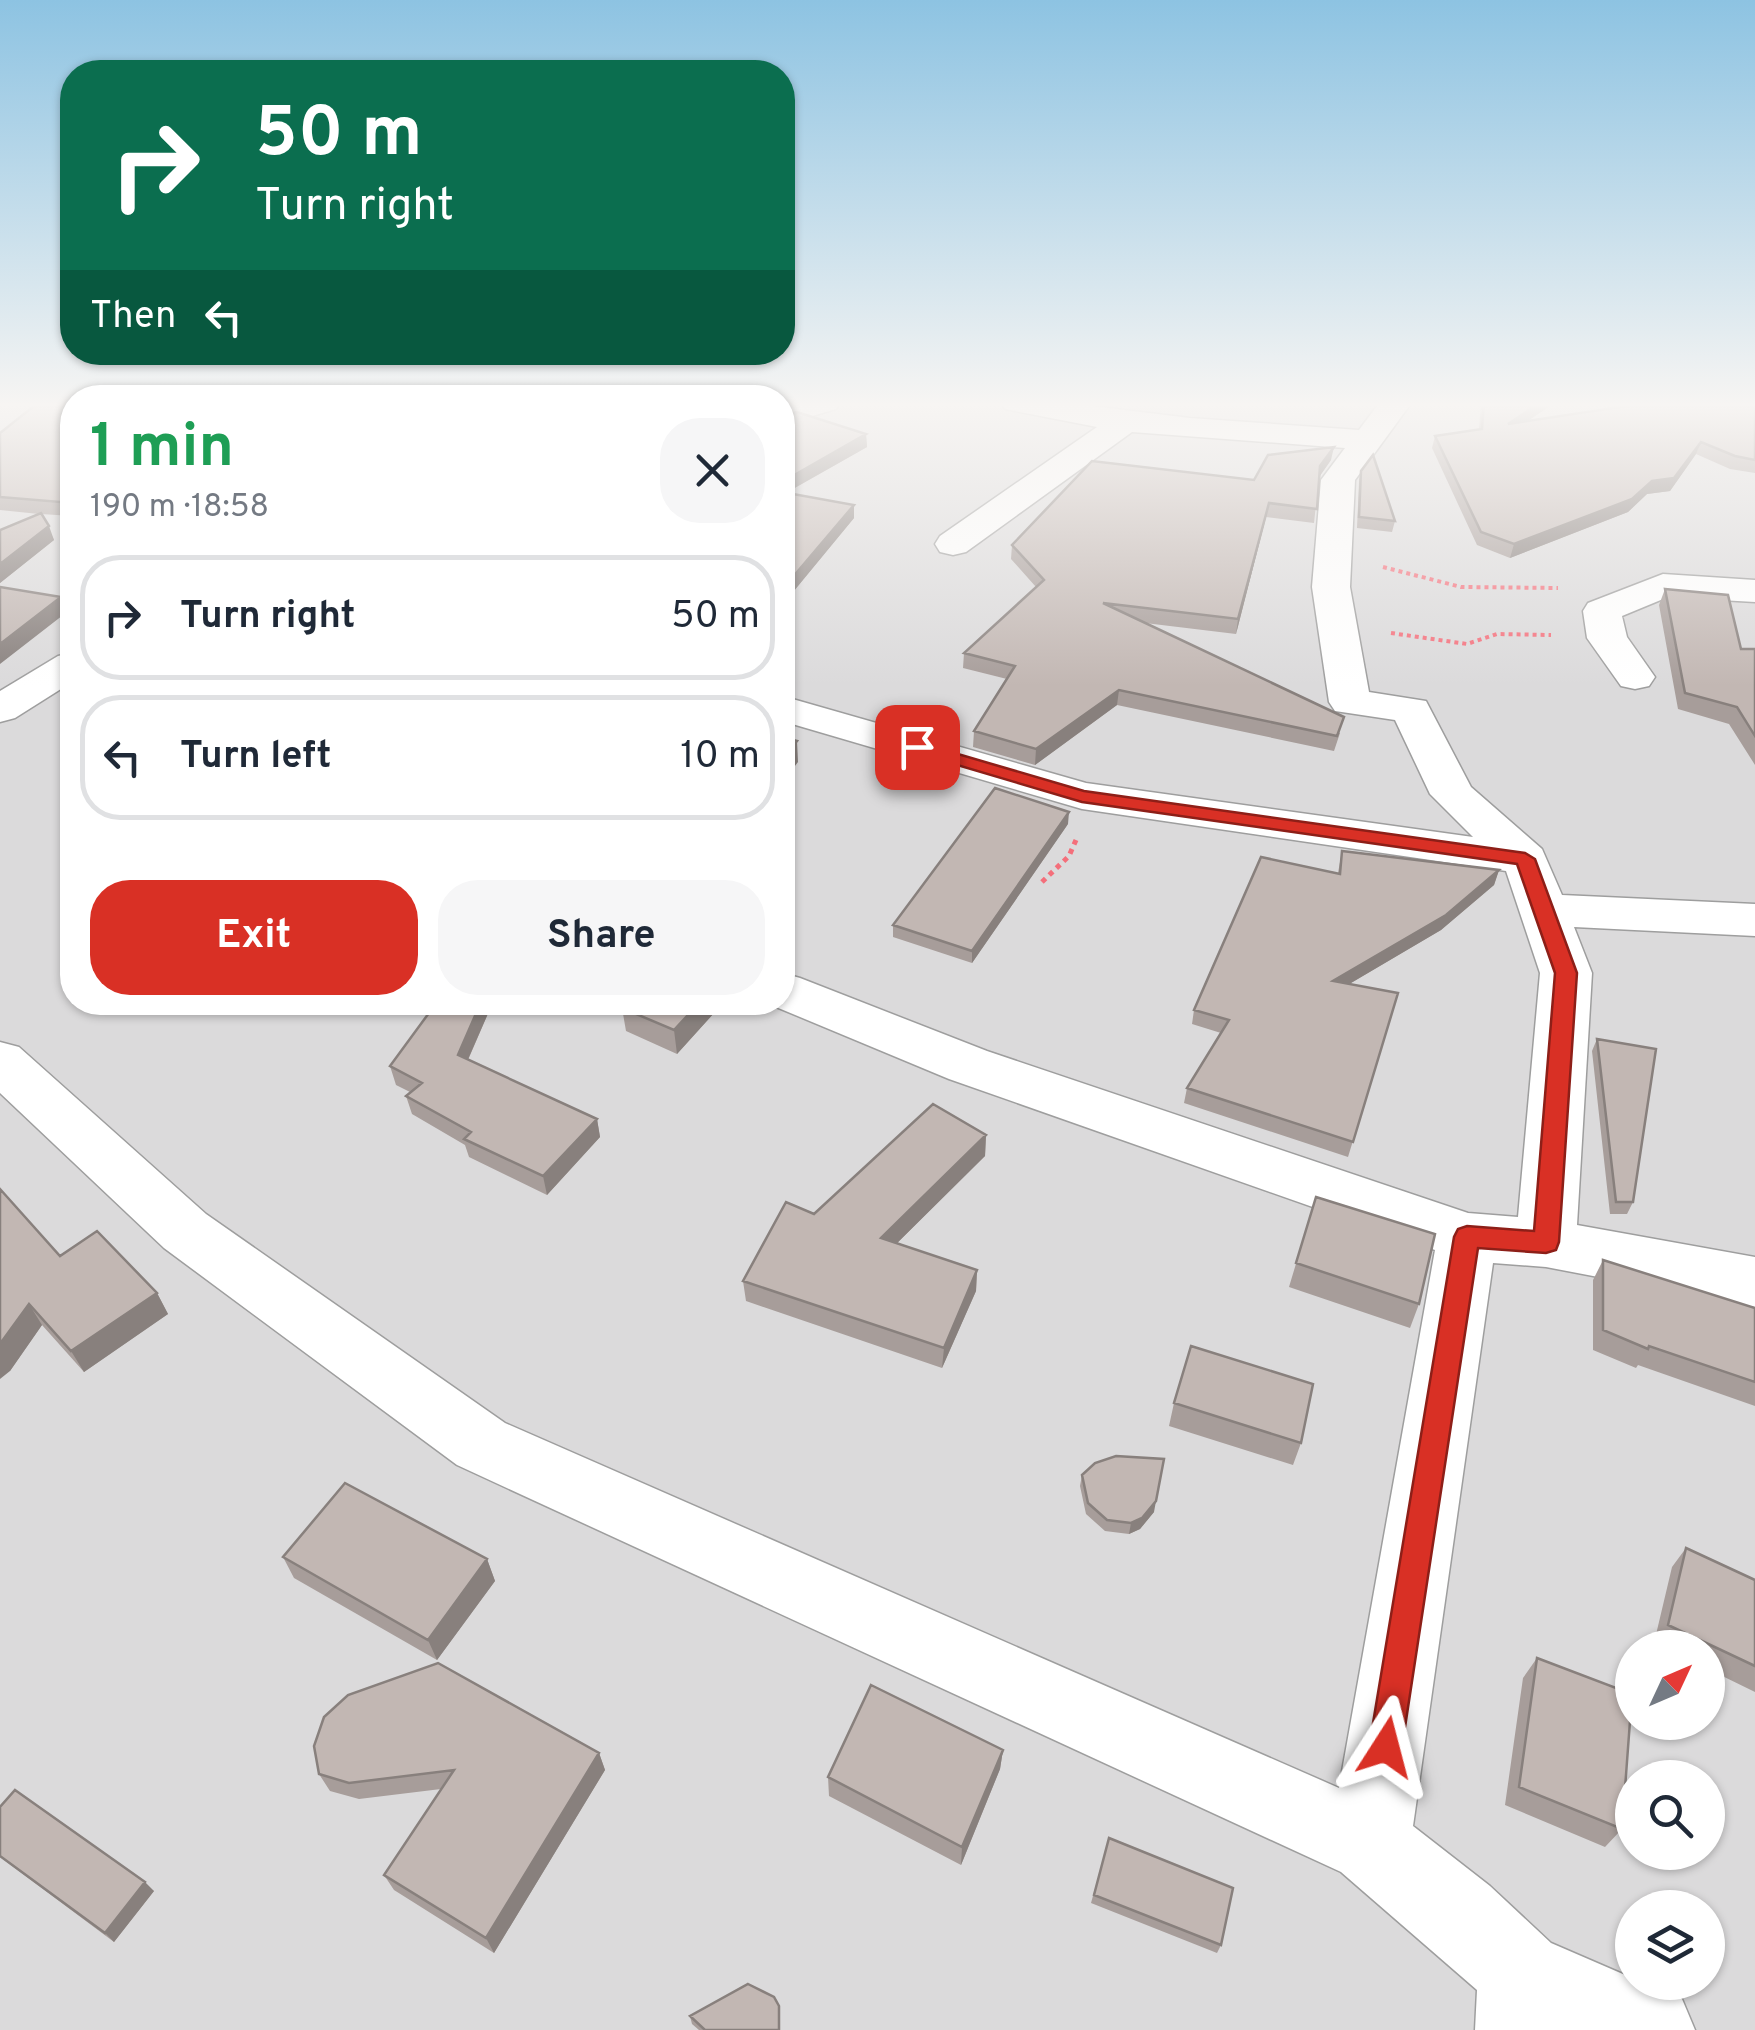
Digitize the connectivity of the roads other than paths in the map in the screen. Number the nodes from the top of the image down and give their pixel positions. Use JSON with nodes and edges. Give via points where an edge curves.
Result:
{"nodes":[{"id":1,"x":1020,"y":497,"type":"edge"},
{"id":2,"x":1337,"y":497,"type":"edge"},
{"id":3,"x":954,"y":544,"type":"dead end"},
{"id":4,"x":1755,"y":592,"type":"edge"},
{"id":5,"x":60,"y":675,"type":"edge"},
{"id":6,"x":1635,"y":677,"type":"dead end"},
{"id":7,"x":0,"y":709,"type":"edge"},
{"id":8,"x":795,"y":712,"type":"edge"},
{"id":9,"x":1534,"y":885,"type":"junction"},
{"id":10,"x":1755,"y":920,"type":"edge"},
{"id":11,"x":795,"y":995,"type":"edge"},
{"id":12,"x":0,"y":1061,"type":"edge"},
{"id":13,"x":1467,"y":1237,"type":"junction"},
{"id":14,"x":1546,"y":1242,"type":"junction"},
{"id":15,"x":1755,"y":1282,"type":"edge"},
{"id":16,"x":1370,"y":1844,"type":"junction"},
{"id":17,"x":1520,"y":2002,"type":"edge"},
{"id":18,"x":1651,"y":2030,"type":"edge"}],
"edges":[{"from":1,"to":3,"type":"street"},
{"from":2,"to":9,"type":"street","via":[[1331,587],[1350,702],[1411,710],[1452,794]]},
{"from":4,"to":6,"type":"street","via":[[1662,585],[1602,610],[1607,638]]},
{"from":5,"to":7,"type":"street"},
{"from":8,"to":9,"type":"street","via":[[1082,796]]},
{"from":9,"to":10,"type":"street"},
{"from":9,"to":14,"type":"street","via":[[1566,973]]},
{"from":11,"to":13,"type":"street","via":[[968,1065]]},
{"from":12,"to":16,"type":"street","via":[[185,1232],[482,1444]]},
{"from":13,"to":14,"type":"street"},
{"from":13,"to":16,"type":"street"},
{"from":14,"to":15,"type":"street"},
{"from":16,"to":17,"type":"street","via":[[1460,1916]]},
{"from":17,"to":18,"type":"street"}]}
